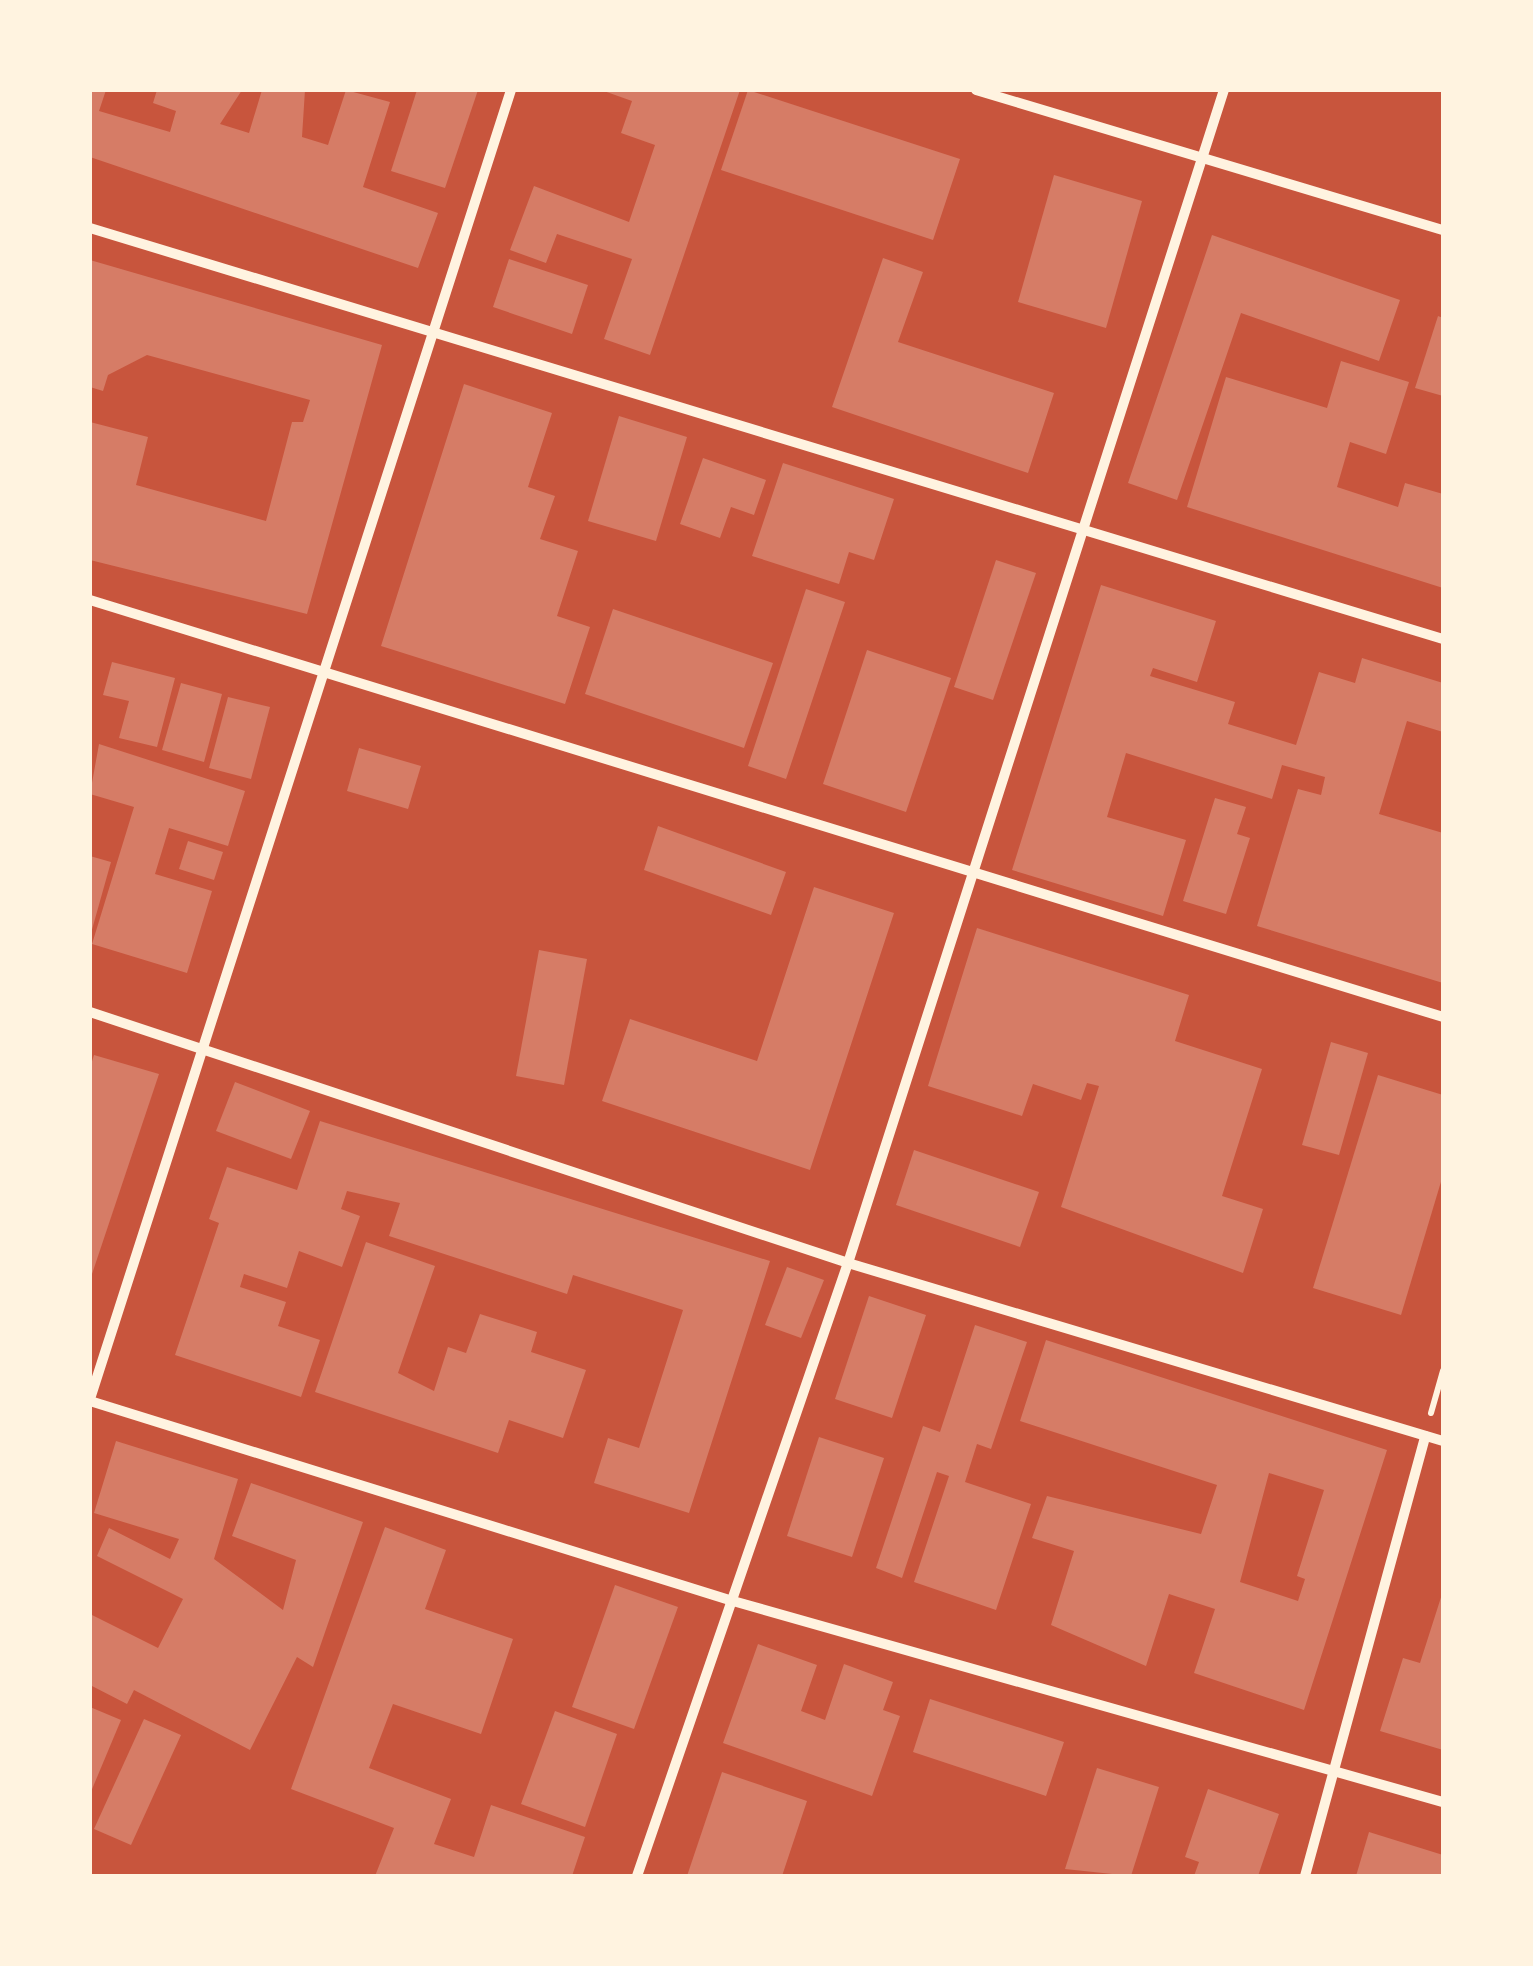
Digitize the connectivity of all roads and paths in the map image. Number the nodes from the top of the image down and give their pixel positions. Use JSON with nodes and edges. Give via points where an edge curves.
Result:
{"nodes":[{"id":1,"x":510,"y":90,"type":"edge"},
{"id":2,"x":976,"y":90,"type":"edge"},
{"id":3,"x":1224,"y":90,"type":"edge"},
{"id":4,"x":1204,"y":158,"type":"junction"},
{"id":5,"x":90,"y":228,"type":"edge"},
{"id":6,"x":1443,"y":230,"type":"edge"},
{"id":7,"x":430,"y":334,"type":"junction"},
{"id":8,"x":1085,"y":527,"type":"junction"},
{"id":9,"x":90,"y":600,"type":"edge"},
{"id":10,"x":1443,"y":639,"type":"edge"},
{"id":11,"x":322,"y":673,"type":"junction"},
{"id":12,"x":972,"y":878,"type":"junction"},
{"id":13,"x":90,"y":1012,"type":"edge"},
{"id":14,"x":1443,"y":1017,"type":"edge"},
{"id":15,"x":206,"y":1048,"type":"junction"},
{"id":16,"x":848,"y":1263,"type":"junction"},
{"id":17,"x":1443,"y":1371,"type":"edge"},
{"id":18,"x":90,"y":1400,"type":"edge"},
{"id":19,"x":1425,"y":1436,"type":"junction"},
{"id":20,"x":1443,"y":1441,"type":"edge"},
{"id":21,"x":733,"y":1600,"type":"junction"},
{"id":22,"x":1336,"y":1774,"type":"junction"},
{"id":23,"x":1443,"y":1802,"type":"edge"},
{"id":24,"x":637,"y":1876,"type":"edge"},
{"id":25,"x":1304,"y":1876,"type":"edge"}],
"edges":[{"from":1,"to":7,"type":"street"},
{"from":2,"to":4,"type":"street"},
{"from":3,"to":4,"type":"street"},
{"from":4,"to":6,"type":"street"},
{"from":4,"to":8,"type":"street"},
{"from":5,"to":7,"type":"street"},
{"from":7,"to":8,"type":"street"},
{"from":7,"to":11,"type":"street"},
{"from":8,"to":10,"type":"street"},
{"from":8,"to":12,"type":"street"},
{"from":9,"to":11,"type":"street"},
{"from":11,"to":12,"type":"street"},
{"from":11,"to":15,"type":"street"},
{"from":12,"to":14,"type":"street"},
{"from":12,"to":16,"type":"street"},
{"from":13,"to":15,"type":"street"},
{"from":15,"to":16,"type":"street"},
{"from":15,"to":18,"type":"street"},
{"from":16,"to":19,"type":"street"},
{"from":16,"to":21,"type":"street"},
{"from":17,"to":19,"type":"path"},
{"from":18,"to":21,"type":"street"},
{"from":19,"to":20,"type":"street"},
{"from":19,"to":22,"type":"street"},
{"from":21,"to":22,"type":"street"},
{"from":21,"to":24,"type":"street"},
{"from":22,"to":23,"type":"street"},
{"from":22,"to":25,"type":"street"}]}
